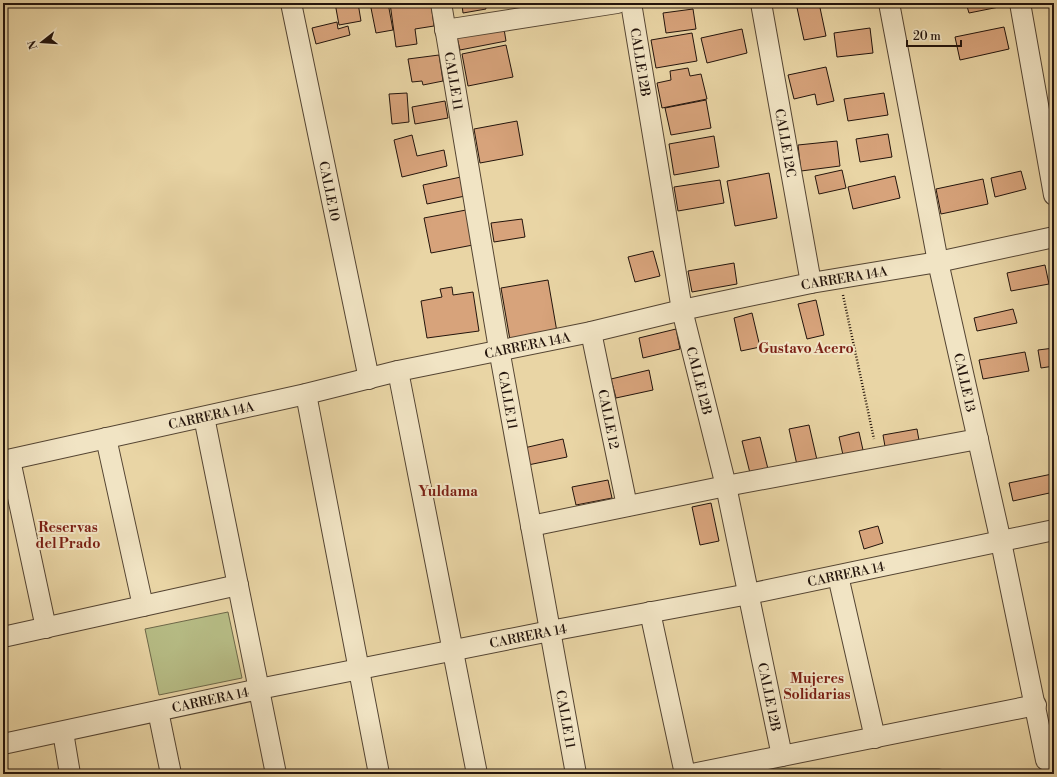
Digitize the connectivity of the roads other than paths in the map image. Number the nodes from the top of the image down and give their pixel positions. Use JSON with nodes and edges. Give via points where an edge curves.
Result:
{"nodes":[{"id":1,"x":291,"y":3,"type":"edge"},
{"id":2,"x":441,"y":3,"type":"edge"},
{"id":3,"x":617,"y":3,"type":"edge"},
{"id":4,"x":631,"y":3,"type":"edge"},
{"id":5,"x":761,"y":3,"type":"edge"},
{"id":6,"x":889,"y":3,"type":"edge"},
{"id":7,"x":1020,"y":3,"type":"edge"},
{"id":8,"x":445,"y":30,"type":"junction"},
{"id":9,"x":1054,"y":195,"type":"edge"},
{"id":10,"x":1054,"y":237,"type":"edge"},
{"id":11,"x":938,"y":262,"type":"junction"},
{"id":12,"x":811,"y":283,"type":"junction"},
{"id":13,"x":682,"y":310,"type":"junction"},
{"id":14,"x":591,"y":332,"type":"junction"},
{"id":15,"x":499,"y":349,"type":"junction"},
{"id":16,"x":398,"y":371,"type":"junction"},
{"id":17,"x":369,"y":379,"type":"junction"},
{"id":18,"x":306,"y":394,"type":"junction"},
{"id":19,"x":204,"y":417,"type":"junction"},
{"id":20,"x":106,"y":438,"type":"junction"},
{"id":21,"x":978,"y":439,"type":"junction"},
{"id":22,"x":6,"y":461,"type":"edge"},
{"id":23,"x":726,"y":486,"type":"junction"},
{"id":24,"x":627,"y":506,"type":"junction"},
{"id":25,"x":531,"y":526,"type":"junction"},
{"id":26,"x":1054,"y":530,"type":"edge"},
{"id":27,"x":1001,"y":542,"type":"junction"},
{"id":28,"x":838,"y":576,"type":"junction"},
{"id":29,"x":238,"y":585,"type":"junction"},
{"id":30,"x":749,"y":594,"type":"junction"},
{"id":31,"x":143,"y":606,"type":"junction"},
{"id":32,"x":650,"y":612,"type":"junction"},
{"id":33,"x":46,"y":628,"type":"junction"},
{"id":34,"x":550,"y":631,"type":"junction"},
{"id":35,"x":3,"y":637,"type":"edge"},
{"id":36,"x":453,"y":651,"type":"junction"},
{"id":37,"x":358,"y":669,"type":"junction"},
{"id":38,"x":259,"y":689,"type":"junction"},
{"id":39,"x":1036,"y":705,"type":"junction"},
{"id":40,"x":158,"y":711,"type":"junction"},
{"id":41,"x":63,"y":732,"type":"junction"},
{"id":42,"x":875,"y":738,"type":"junction"},
{"id":43,"x":3,"y":744,"type":"edge"},
{"id":44,"x":782,"y":756,"type":"junction"},
{"id":45,"x":1046,"y":760,"type":"dead end"},
{"id":46,"x":70,"y":774,"type":"edge"},
{"id":47,"x":171,"y":774,"type":"edge"},
{"id":48,"x":276,"y":774,"type":"edge"},
{"id":49,"x":379,"y":774,"type":"edge"},
{"id":50,"x":477,"y":774,"type":"edge"},
{"id":51,"x":576,"y":774,"type":"edge"},
{"id":52,"x":685,"y":774,"type":"edge"},
{"id":53,"x":692,"y":774,"type":"edge"}],
"edges":[{"from":1,"to":17,"type":"street","name":"CALLE 10"},
{"from":2,"to":8,"type":"street","name":"CALLE 11"},
{"from":3,"to":8,"type":"street"},
{"from":4,"to":13,"type":"street","name":"CALLE 12B"},
{"from":5,"to":12,"type":"street","name":"CALLE 12C"},
{"from":6,"to":11,"type":"street","name":"CALLE 13"},
{"from":7,"to":9,"type":"street"},
{"from":8,"to":15,"type":"street","name":"CALLE 11"},
{"from":10,"to":11,"type":"street","name":"CARRERA 14A"},
{"from":11,"to":12,"type":"street","name":"CARRERA 14A"},
{"from":11,"to":21,"type":"street","name":"CALLE 13"},
{"from":12,"to":13,"type":"street","name":"CARRERA 14A"},
{"from":13,"to":14,"type":"street","name":"CARRERA 14A"},
{"from":13,"to":23,"type":"street","name":"CALLE 12B"},
{"from":14,"to":15,"type":"street","name":"CARRERA 14A"},
{"from":14,"to":24,"type":"street","name":"CALLE 12"},
{"from":15,"to":16,"type":"street","name":"CARRERA 14A"},
{"from":15,"to":25,"type":"street","name":"CALLE 11"},
{"from":16,"to":17,"type":"street","name":"CARRERA 14A"},
{"from":16,"to":36,"type":"street"},
{"from":17,"to":18,"type":"street","name":"CARRERA 14A"},
{"from":18,"to":19,"type":"street","name":"CARRERA 14A"},
{"from":18,"to":37,"type":"street"},
{"from":19,"to":20,"type":"street","name":"CARRERA 14A"},
{"from":19,"to":29,"type":"street"},
{"from":20,"to":22,"type":"street","name":"CARRERA 14A"},
{"from":20,"to":31,"type":"street"},
{"from":21,"to":23,"type":"street"},
{"from":21,"to":27,"type":"street","name":"CALLE 13"},
{"from":22,"to":33,"type":"street"},
{"from":23,"to":24,"type":"street"},
{"from":23,"to":30,"type":"street","name":"CALLE 12B"},
{"from":24,"to":25,"type":"street"},
{"from":25,"to":34,"type":"street","name":"CALLE 11"},
{"from":26,"to":27,"type":"street","name":"CARRERA 14"},
{"from":27,"to":28,"type":"street","name":"CARRERA 14"},
{"from":27,"to":39,"type":"street","name":"CALLE 13"},
{"from":28,"to":30,"type":"street","name":"CARRERA 14"},
{"from":28,"to":42,"type":"street"},
{"from":29,"to":31,"type":"street"},
{"from":29,"to":38,"type":"street"},
{"from":30,"to":32,"type":"street","name":"CARRERA 14"},
{"from":30,"to":44,"type":"street","name":"CALLE 12B"},
{"from":31,"to":33,"type":"street"},
{"from":32,"to":34,"type":"street","name":"CARRERA 14"},
{"from":32,"to":52,"type":"street"},
{"from":33,"to":35,"type":"street"},
{"from":34,"to":36,"type":"street","name":"CARRERA 14"},
{"from":34,"to":51,"type":"street","name":"CALLE 11"},
{"from":36,"to":37,"type":"street","name":"CARRERA 14"},
{"from":36,"to":50,"type":"street"},
{"from":37,"to":38,"type":"street","name":"CARRERA 14"},
{"from":37,"to":49,"type":"street"},
{"from":38,"to":40,"type":"street","name":"CARRERA 14"},
{"from":38,"to":48,"type":"street"},
{"from":39,"to":42,"type":"street"},
{"from":39,"to":45,"type":"street","name":"CALLE 13"},
{"from":40,"to":41,"type":"street","name":"CARRERA 14"},
{"from":40,"to":47,"type":"street"},
{"from":41,"to":43,"type":"street","name":"CARRERA 14"},
{"from":41,"to":46,"type":"street"},
{"from":42,"to":44,"type":"street"},
{"from":44,"to":53,"type":"street"}]}
